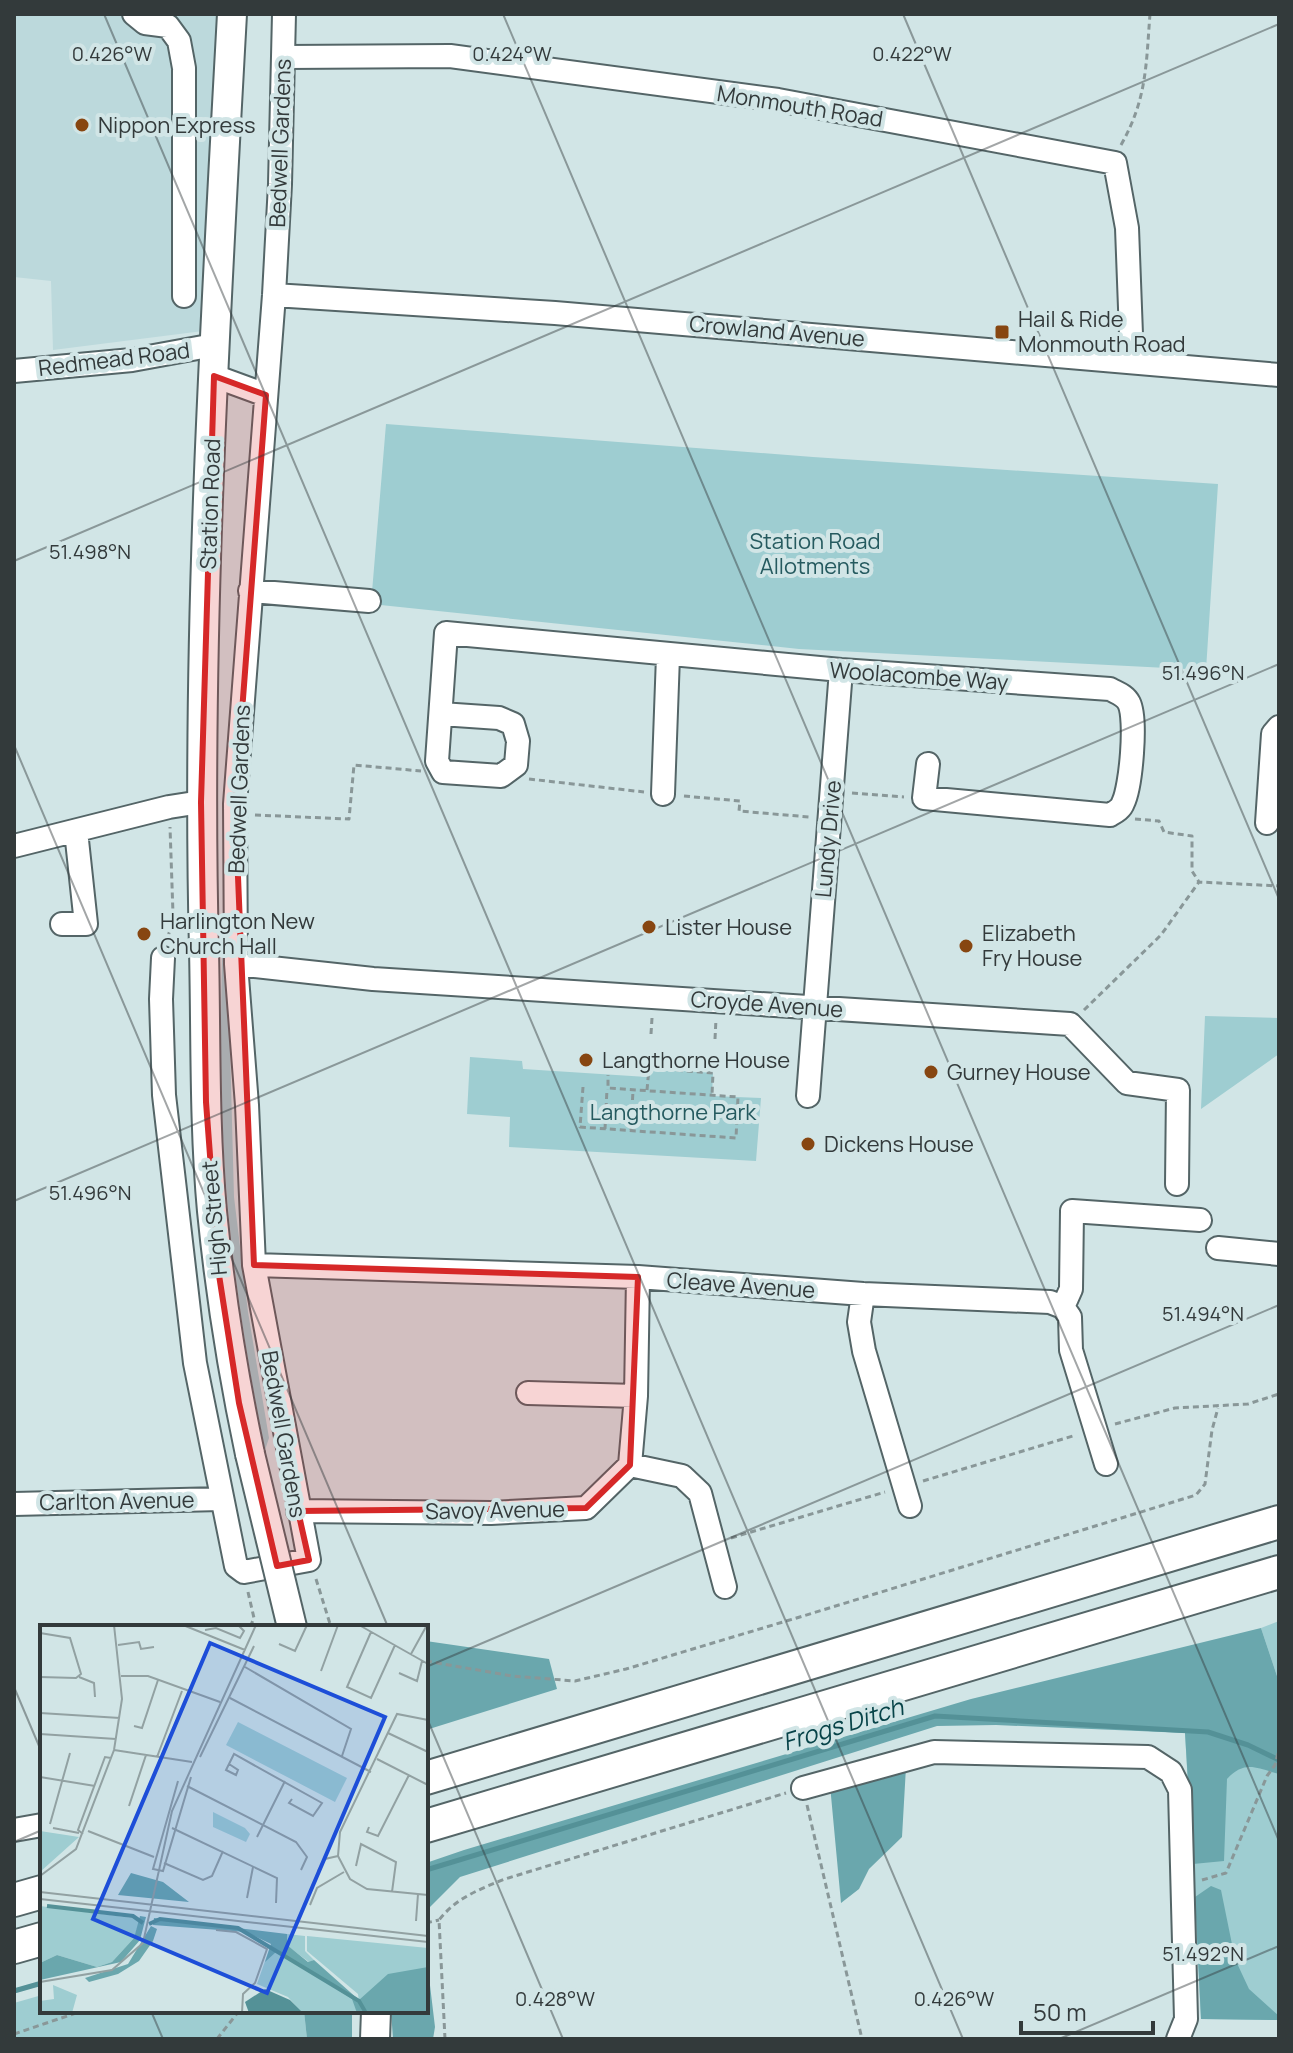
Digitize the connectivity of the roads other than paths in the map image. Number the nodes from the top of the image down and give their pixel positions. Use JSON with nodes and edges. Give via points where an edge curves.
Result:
{"nodes":[{"id":1,"x":134,"y":14,"type":"edge"},
{"id":2,"x":232,"y":14,"type":"edge"},
{"id":3,"x":284,"y":14,"type":"edge"},
{"id":4,"x":284,"y":57,"type":"junction"},
{"id":5,"x":274,"y":295,"type":"junction"},
{"id":6,"x":184,"y":296,"type":"dead end"},
{"id":7,"x":214,"y":345,"type":"junction"},
{"id":8,"x":1132,"y":361,"type":"junction"},
{"id":9,"x":14,"y":371,"type":"edge"},
{"id":10,"x":1279,"y":375,"type":"edge"},
{"id":11,"x":214,"y":376,"type":"junction"},
{"id":12,"x":266,"y":395,"type":"junction"},
{"id":13,"x":250,"y":591,"type":"junction"},
{"id":14,"x":369,"y":601,"type":"dead end"},
{"id":15,"x":668,"y":656,"type":"junction"},
{"id":16,"x":841,"y":670,"type":"junction"},
{"id":17,"x":441,"y":714,"type":"junction"},
{"id":18,"x":1279,"y":727,"type":"edge"},
{"id":19,"x":928,"y":764,"type":"dead end"},
{"id":20,"x":663,"y":794,"type":"road end"},
{"id":21,"x":201,"y":802,"type":"junction"},
{"id":22,"x":1267,"y":823,"type":"dead end"},
{"id":23,"x":76,"y":831,"type":"junction"},
{"id":24,"x":14,"y":846,"type":"edge"},
{"id":25,"x":62,"y":924,"type":"dead end"},
{"id":26,"x":163,"y":958,"type":"road end"},
{"id":27,"x":236,"y":964,"type":"junction"},
{"id":28,"x":814,"y":1007,"type":"junction"},
{"id":29,"x":808,"y":1096,"type":"dead end"},
{"id":30,"x":1177,"y":1184,"type":"dead end"},
{"id":31,"x":1200,"y":1220,"type":"dead end"},
{"id":32,"x":1218,"y":1248,"type":"dead end"},
{"id":33,"x":1279,"y":1254,"type":"edge"},
{"id":34,"x":254,"y":1265,"type":"junction"},
{"id":35,"x":638,"y":1277,"type":"junction"},
{"id":36,"x":863,"y":1294,"type":"junction"},
{"id":37,"x":1063,"y":1307,"type":"junction"},
{"id":38,"x":528,"y":1393,"type":"dead end"},
{"id":39,"x":636,"y":1396,"type":"junction"},
{"id":40,"x":1106,"y":1464,"type":"dead end"},
{"id":41,"x":630,"y":1465,"type":"junction"},
{"id":42,"x":907,"y":1496,"type":"road end"},
{"id":43,"x":221,"y":1499,"type":"junction"},
{"id":44,"x":14,"y":1504,"type":"edge"},
{"id":45,"x":298,"y":1511,"type":"junction"},
{"id":46,"x":1279,"y":1522,"type":"edge"},
{"id":47,"x":1279,"y":1572,"type":"edge"},
{"id":48,"x":725,"y":1587,"type":"dead end"},
{"id":49,"x":292,"y":1625,"type":"edge"},
{"id":50,"x":428,"y":1777,"type":"edge"},
{"id":51,"x":803,"y":1788,"type":"road end"},
{"id":52,"x":40,"y":1825,"type":"edge"},
{"id":53,"x":428,"y":1825,"type":"edge"},
{"id":54,"x":14,"y":1830,"type":"edge"},
{"id":55,"x":40,"y":1893,"type":"edge"},
{"id":56,"x":14,"y":1900,"type":"edge"},
{"id":57,"x":40,"y":1940,"type":"edge"},
{"id":58,"x":14,"y":1947,"type":"edge"},
{"id":59,"x":376,"y":2013,"type":"edge"},
{"id":60,"x":375,"y":2039,"type":"edge"},
{"id":61,"x":1178,"y":2039,"type":"edge"}],
"edges":[{"from":1,"to":6,"type":"street","via":[[145,23],[168,26],[179,41],[184,68]]},
{"from":2,"to":7,"type":"main road","name":"Station Road"},
{"from":3,"to":4,"type":"street","name":"Bedwell Gardens"},
{"from":4,"to":5,"type":"street","name":"Bedwell Gardens"},
{"from":4,"to":8,"type":"street","name":"Monmouth Road","via":[[450,56],[778,100],[1115,163],[1127,228]]},
{"from":5,"to":8,"type":"street","name":"Crowland Avenue"},
{"from":5,"to":12,"type":"street","name":"Bedwell Gardens"},
{"from":7,"to":9,"type":"street","name":"Redmead Road","via":[[132,360]]},
{"from":7,"to":11,"type":"main road","name":"Station Road"},
{"from":8,"to":10,"type":"street","name":"Crowland Avenue"},
{"from":11,"to":12,"type":"street"},
{"from":11,"to":21,"type":"main road","name":"Station Road"},
{"from":12,"to":13,"type":"street","name":"Bedwell Gardens"},
{"from":13,"to":14,"type":"street"},
{"from":13,"to":27,"type":"street","name":"Bedwell Gardens","via":[[235,815]]},
{"from":15,"to":16,"type":"street","name":"Woolacombe Way"},
{"from":15,"to":17,"type":"street","name":"Woolacombe Way","via":[[446,633]]},
{"from":15,"to":20,"type":"street"},
{"from":16,"to":19,"type":"street","name":"Woolacombe Way","via":[[1110,689],[1127,699],[1134,720],[1127,792],[1122,806],[1110,815],[924,798]]},
{"from":16,"to":28,"type":"street","name":"Lundy Drive"},
{"from":17,"to":17,"type":"street","name":"Woolacombe Way","via":[[499,718],[513,724],[516,765],[501,776],[443,772],[437,761]]},
{"from":18,"to":22,"type":"street","via":[[1273,734]]},
{"from":21,"to":23,"type":"street"},
{"from":21,"to":49,"type":"main road","name":"High Street","bridge":true,"via":[[212,1209],[229,1348]]},
{"from":23,"to":24,"type":"street"},
{"from":23,"to":25,"type":"street","via":[[86,924]]},
{"from":26,"to":43,"type":"street","via":[[164,1095],[195,1363]]},
{"from":27,"to":28,"type":"street","name":"Croyde Avenue","via":[[373,979]]},
{"from":27,"to":34,"type":"street","name":"Bedwell Gardens"},
{"from":28,"to":29,"type":"street","name":"Lundy Drive"},
{"from":28,"to":30,"type":"street","name":"Croyde Avenue","via":[[1070,1024],[1127,1083],[1178,1090]]},
{"from":31,"to":37,"type":"street","via":[[1072,1211],[1071,1289]]},
{"from":32,"to":33,"type":"street"},
{"from":34,"to":35,"type":"street","name":"Cleave Avenue"},
{"from":34,"to":45,"type":"street","name":"Bedwell Gardens"},
{"from":35,"to":36,"type":"street","name":"Cleave Avenue"},
{"from":35,"to":39,"type":"street"},
{"from":36,"to":37,"type":"street","name":"Cleave Avenue","via":[[1050,1302]]},
{"from":36,"to":42,"type":"street","via":[[859,1322],[864,1351]]},
{"from":37,"to":40,"type":"street","via":[[1070,1317],[1071,1350]]},
{"from":38,"to":39,"type":"street"},
{"from":39,"to":41,"type":"street"},
{"from":41,"to":45,"type":"street","name":"Savoy Avenue","via":[[586,1508],[491,1513]]},
{"from":41,"to":48,"type":"street","via":[[682,1476],[700,1493]]},
{"from":43,"to":44,"type":"street","name":"Carlton Avenue"},
{"from":43,"to":45,"type":"street","name":"Bedwell Gardens","via":[[240,1569],[309,1560]]},
{"from":46,"to":50,"type":"highway"},
{"from":47,"to":53,"type":"highway"},
{"from":51,"to":61,"type":"street","via":[[934,1752],[1148,1757],[1171,1772],[1180,1790],[1184,1880],[1186,2019]]},
{"from":52,"to":54,"type":"street"},
{"from":55,"to":56,"type":"highway"},
{"from":57,"to":58,"type":"highway"},
{"from":59,"to":60,"type":"main road"}]}
